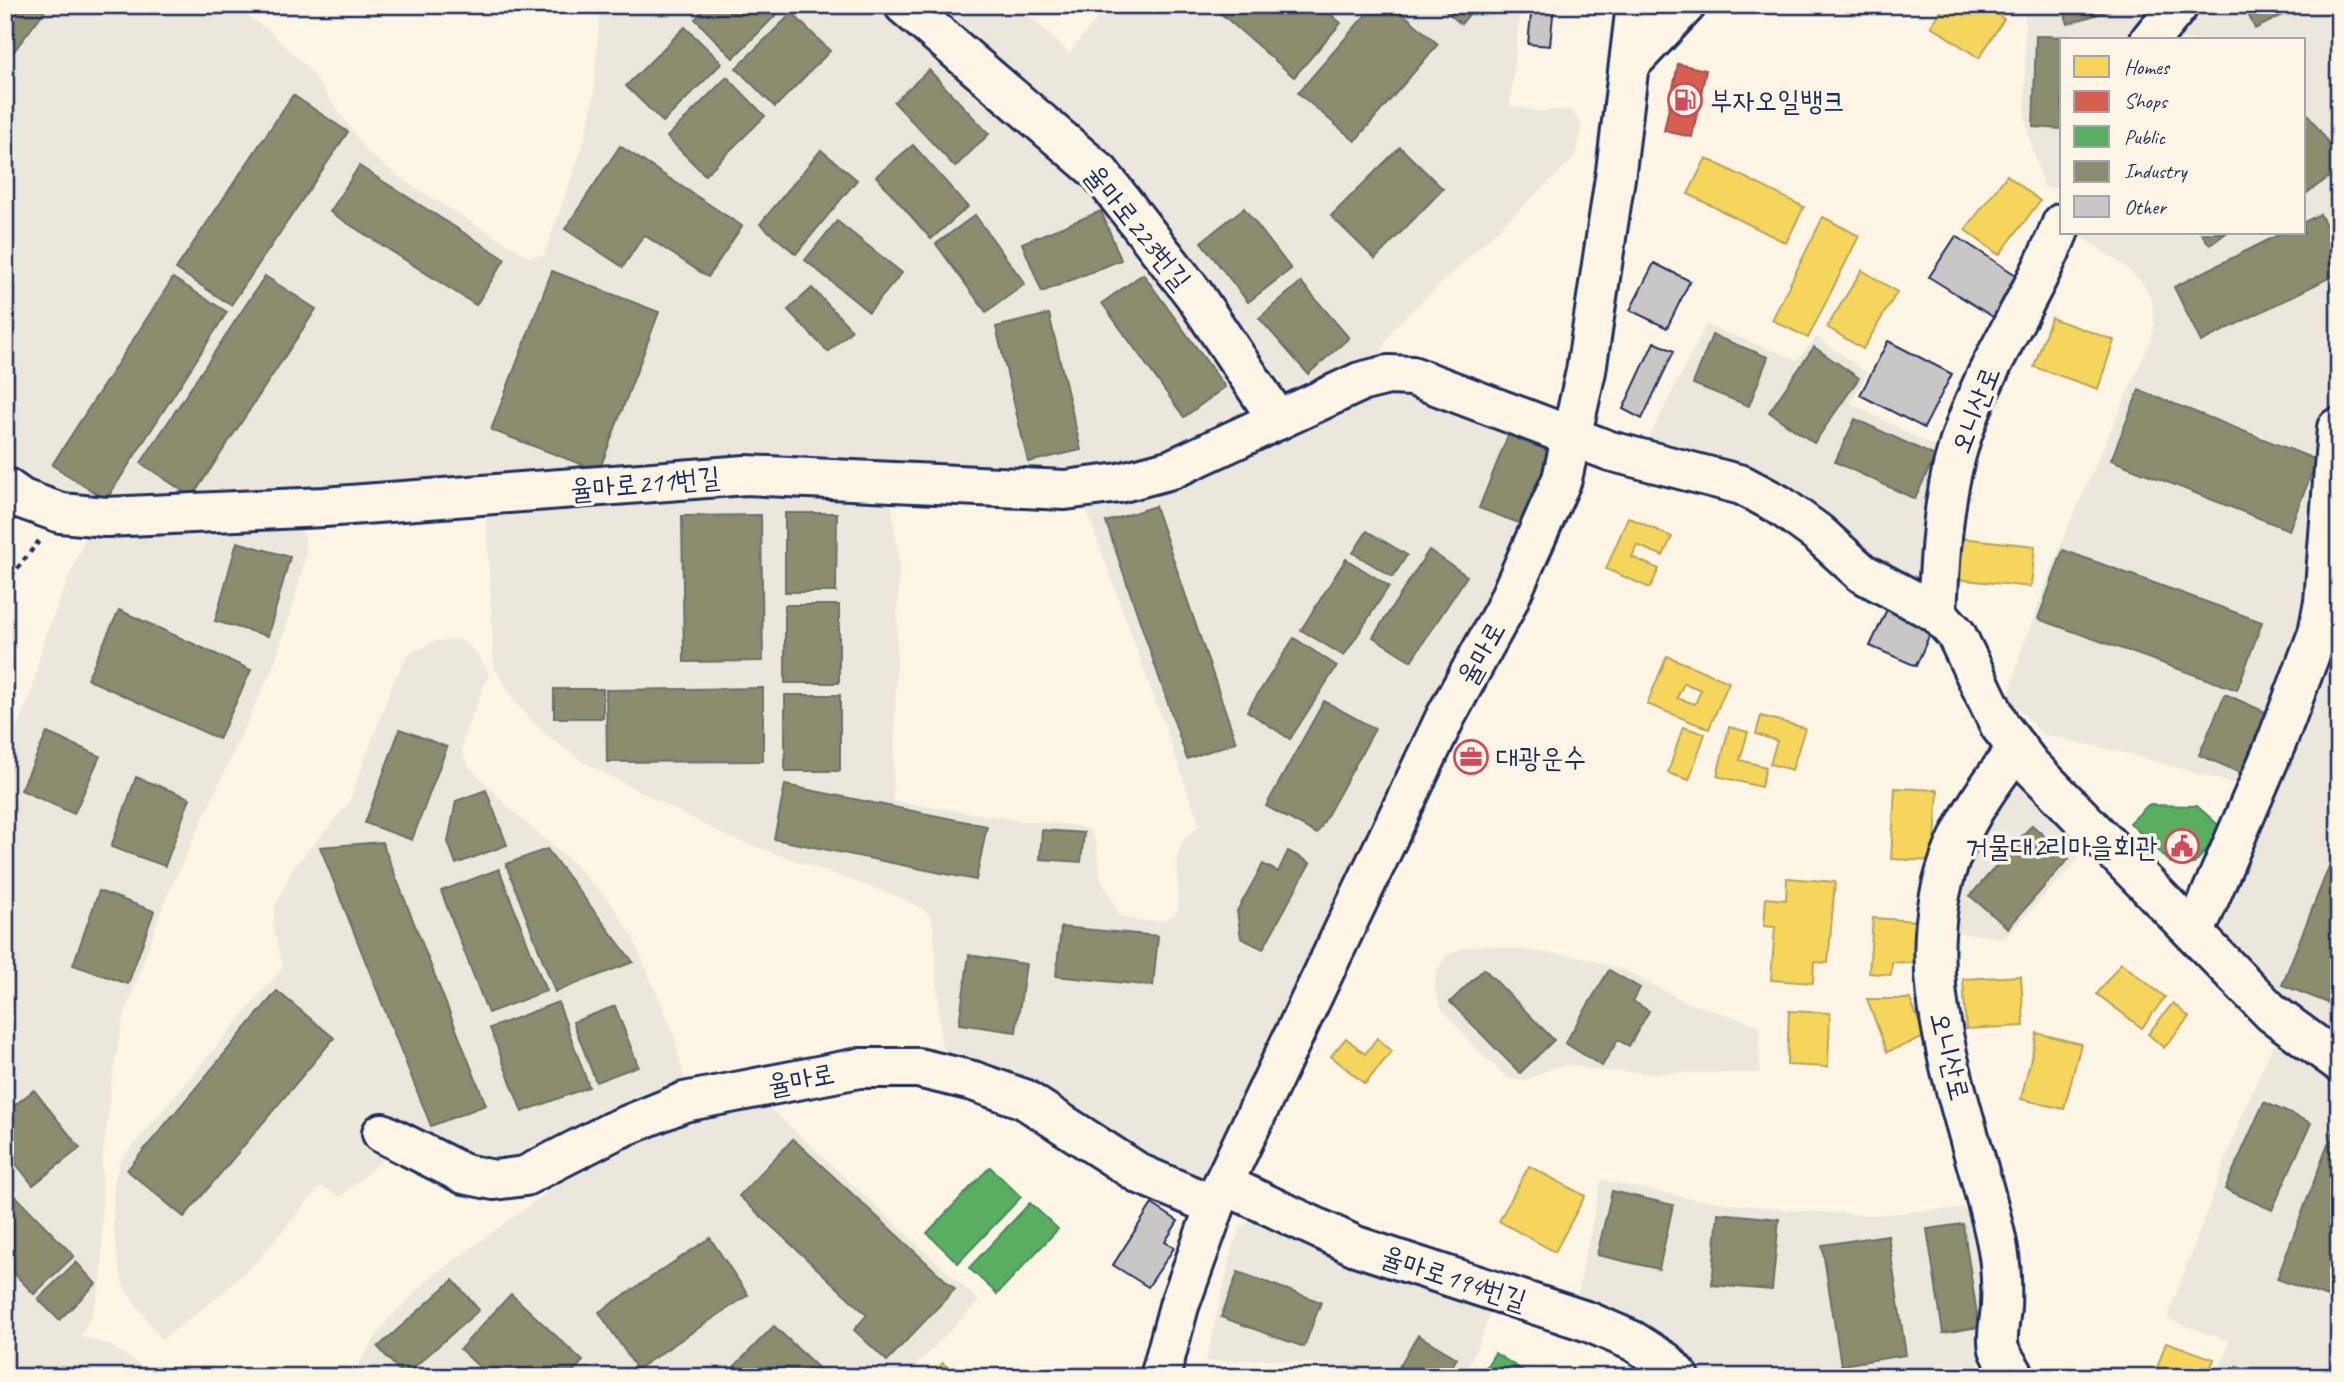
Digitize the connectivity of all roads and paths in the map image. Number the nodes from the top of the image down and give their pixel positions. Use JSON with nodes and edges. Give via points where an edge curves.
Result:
{"nodes":[{"id":1,"x":904,"y":5,"type":"edge"},
{"id":2,"x":1636,"y":5,"type":"edge"},
{"id":3,"x":1686,"y":5,"type":"edge"},
{"id":4,"x":2179,"y":5,"type":"edge"},
{"id":5,"x":2152,"y":38,"type":"edge"},
{"id":6,"x":1630,"y":64,"type":"junction"},
{"id":7,"x":2060,"y":227,"type":"edge"},
{"id":8,"x":1278,"y":421,"type":"junction"},
{"id":9,"x":2337,"y":428,"type":"dead end"},
{"id":10,"x":1573,"y":438,"type":"junction"},
{"id":11,"x":5,"y":487,"type":"edge"},
{"id":12,"x":61,"y":513,"type":"junction"},
{"id":13,"x":5,"y":584,"type":"edge"},
{"id":14,"x":1937,"y":613,"type":"junction"},
{"id":15,"x":2017,"y":748,"type":"junction"},
{"id":16,"x":2195,"y":932,"type":"junction"},
{"id":17,"x":2339,"y":1062,"type":"edge"},
{"id":18,"x":382,"y":1133,"type":"dead end"},
{"id":19,"x":1219,"y":1195,"type":"junction"},
{"id":20,"x":1998,"y":1367,"type":"edge"},
{"id":21,"x":1160,"y":1377,"type":"edge"},
{"id":22,"x":1679,"y":1377,"type":"edge"}],
"edges":[{"from":1,"to":8,"type":"street","name":"율마로223번길","via":[[1100,173],[1193,293]]},
{"from":2,"to":6,"type":"street","name":"율마로"},
{"from":3,"to":6,"type":"street"},
{"from":4,"to":5,"type":"street"},
{"from":6,"to":10,"type":"street","name":"율마로"},
{"from":7,"to":14,"type":"street","name":"오니산로","via":[[1986,376],[1956,454],[1942,529]]},
{"from":8,"to":10,"type":"street","name":"율마로211번길","via":[[1360,382],[1388,375],[1412,376]]},
{"from":8,"to":12,"type":"street","name":"율마로211번길","via":[[1172,470],[1065,490],[746,475],[324,507],[106,517]]},
{"from":9,"to":16,"type":"street","via":[[2318,633]]},
{"from":10,"to":14,"type":"street","via":[[1742,485],[1778,504],[1862,573]]},
{"from":10,"to":19,"type":"street","name":"율마로","via":[[1543,530],[1446,716]]},
{"from":11,"to":12,"type":"street","name":"율마로211번길","via":[[22,499]]},
{"from":12,"to":13,"type":"path"},
{"from":14,"to":15,"type":"street","via":[[1956,634],[2000,726]]},
{"from":15,"to":16,"type":"street"},
{"from":15,"to":20,"type":"street","name":"오니산로","via":[[1981,796],[1955,848],[1938,905],[1933,957],[1938,1012],[1998,1248],[2002,1289]]},
{"from":16,"to":17,"type":"street","via":[[2272,1013]]},
{"from":18,"to":19,"type":"street","name":"율마로","via":[[464,1174],[494,1180],[524,1176],[684,1102],[859,1068],[918,1068],[1024,1099],[1140,1174]]},
{"from":19,"to":21,"type":"street","name":"율마로","via":[[1179,1306]]},
{"from":19,"to":22,"type":"street","name":"율마로194번길","via":[[1356,1246],[1600,1326],[1633,1340],[1666,1362]]}]}
